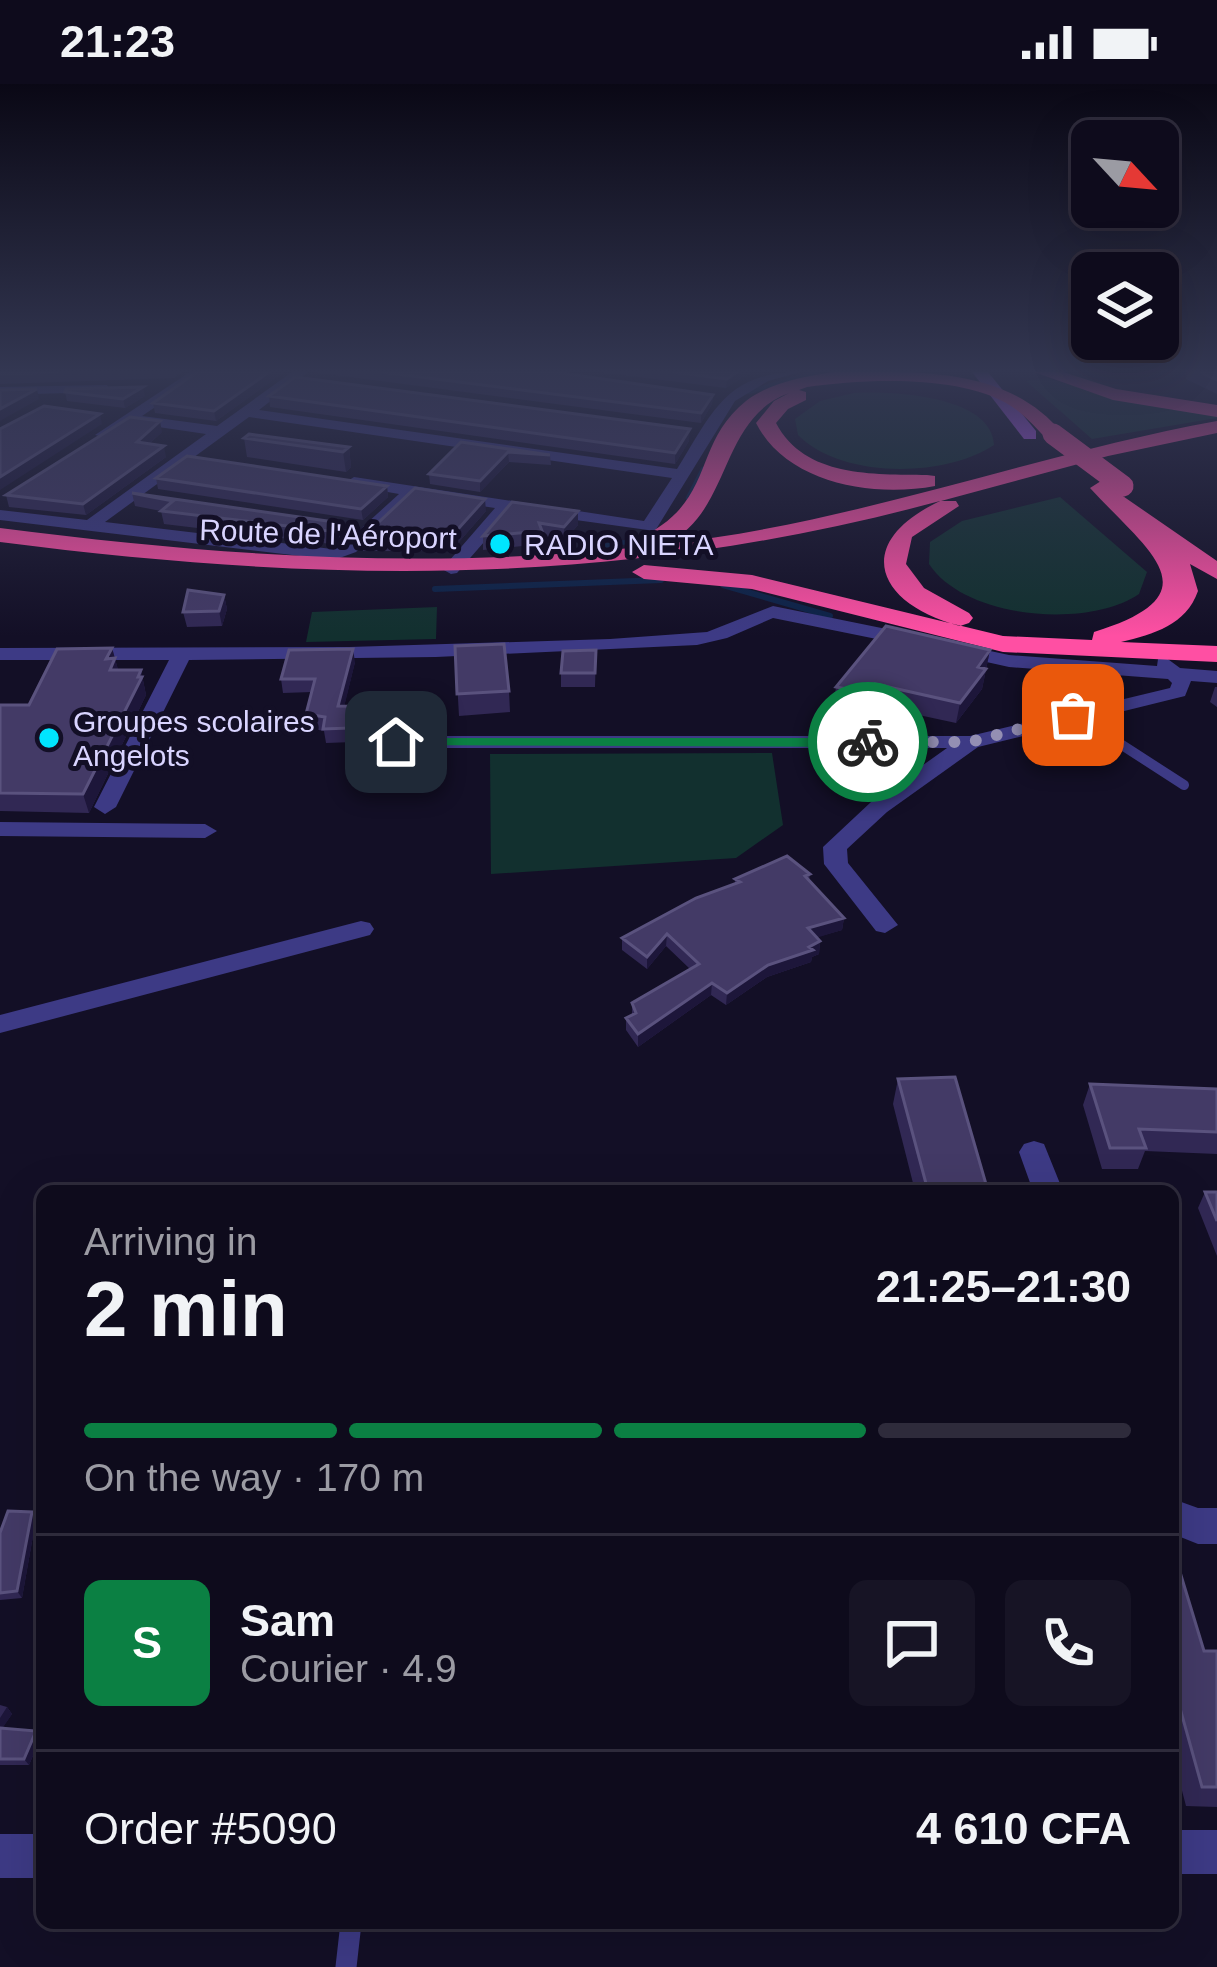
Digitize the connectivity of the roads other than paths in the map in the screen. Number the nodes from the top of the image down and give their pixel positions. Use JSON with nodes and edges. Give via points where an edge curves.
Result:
{"nodes":[{"id":1,"x":178,"y":460,"type":"edge"},
{"id":2,"x":607,"y":460,"type":"edge"},
{"id":3,"x":688,"y":460,"type":"edge"},
{"id":4,"x":721,"y":460,"type":"edge"},
{"id":5,"x":802,"y":460,"type":"edge"},
{"id":6,"x":1071,"y":460,"type":"edge"},
{"id":7,"x":1072,"y":460,"type":"edge"},
{"id":8,"x":1130,"y":460,"type":"edge"},
{"id":9,"x":680,"y":473,"type":"junction"},
{"id":10,"x":1002,"y":475,"type":"junction"},
{"id":11,"x":343,"y":481,"type":"edge"},
{"id":12,"x":411,"y":491,"type":"junction"},
{"id":13,"x":1115,"y":492,"type":"junction"},
{"id":14,"x":131,"y":494,"type":"junction"},
{"id":15,"x":152,"y":497,"type":"edge"},
{"id":16,"x":968,"y":499,"type":"junction"},
{"id":17,"x":505,"y":507,"type":"junction"},
{"id":18,"x":0,"y":515,"type":"edge"},
{"id":19,"x":347,"y":527,"type":"dead end"},
{"id":20,"x":87,"y":528,"type":"junction"},
{"id":21,"x":369,"y":531,"type":"junction"},
{"id":22,"x":0,"y":535,"type":"edge"},
{"id":23,"x":0,"y":550,"type":"edge"},
{"id":24,"x":1217,"y":552,"type":"edge"},
{"id":25,"x":458,"y":569,"type":"junction"},
{"id":26,"x":611,"y":572,"type":"junction"},
{"id":27,"x":1217,"y":572,"type":"edge"},
{"id":28,"x":1204,"y":607,"type":"dead end"},
{"id":29,"x":1115,"y":650,"type":"junction"},
{"id":30,"x":1150,"y":651,"type":"junction"},
{"id":31,"x":182,"y":653,"type":"junction"},
{"id":32,"x":1217,"y":653,"type":"edge"},
{"id":33,"x":0,"y":654,"type":"edge"},
{"id":34,"x":1177,"y":673,"type":"junction"},
{"id":35,"x":1217,"y":677,"type":"edge"},
{"id":36,"x":1073,"y":715,"type":"junction"},
{"id":37,"x":396,"y":742,"type":"dead end"},
{"id":38,"x":970,"y":742,"type":"junction"},
{"id":39,"x":1184,"y":785,"type":"dead end"},
{"id":40,"x":105,"y":808,"type":"dead end"},
{"id":41,"x":0,"y":829,"type":"edge"},
{"id":42,"x":205,"y":831,"type":"dead end"},
{"id":43,"x":885,"y":925,"type":"dead end"},
{"id":44,"x":362,"y":929,"type":"dead end"},
{"id":45,"x":0,"y":1024,"type":"edge"},
{"id":46,"x":1034,"y":1152,"type":"dead end"},
{"id":47,"x":1046,"y":1185,"type":"edge"},
{"id":48,"x":1179,"y":1518,"type":"edge"},
{"id":49,"x":1217,"y":1526,"type":"edge"},
{"id":50,"x":1179,"y":1852,"type":"edge"},
{"id":51,"x":1217,"y":1852,"type":"edge"},
{"id":52,"x":0,"y":1856,"type":"edge"},
{"id":53,"x":36,"y":1856,"type":"edge"},
{"id":54,"x":350,"y":1929,"type":"edge"},
{"id":55,"x":346,"y":1967,"type":"edge"}],
"edges":[{"from":1,"to":14,"type":"street"},
{"from":2,"to":9,"type":"street"},
{"from":3,"to":9,"type":"street"},
{"from":4,"to":25,"type":"highway","via":[[694,511],[667,537]]},
{"from":5,"to":10,"type":"highway","via":[[857,478]]},
{"from":6,"to":10,"type":"highway","name":"Route de l'Aéroport"},
{"from":7,"to":13,"type":"highway"},
{"from":8,"to":16,"type":"highway","name":"Route de l'Aéroport"},
{"from":9,"to":17,"type":"street","via":[[649,527]]},
{"from":10,"to":25,"type":"highway","name":"Route de l'Aéroport","via":[[725,543]]},
{"from":11,"to":12,"type":"street"},
{"from":12,"to":17,"type":"street"},
{"from":12,"to":21,"type":"street"},
{"from":13,"to":16,"type":"highway","via":[[1167,550],[1186,579],[1184,593],[1168,618],[1138,631],[1069,638],[958,618],[913,595],[899,577],[892,546],[900,531]]},
{"from":13,"to":24,"type":"highway"},
{"from":13,"to":27,"type":"highway"},
{"from":14,"to":15,"type":"street"},
{"from":14,"to":20,"type":"street"},
{"from":16,"to":26,"type":"highway","name":"Route de l'Aéroport","via":[[734,554]]},
{"from":17,"to":25,"type":"street"},
{"from":18,"to":20,"type":"street"},
{"from":19,"to":21,"type":"street"},
{"from":20,"to":21,"type":"street","via":[[324,556],[342,553]]},
{"from":22,"to":25,"type":"highway","name":"Route de l'Aéroport","via":[[209,561]]},
{"from":23,"to":26,"type":"highway","name":"Route de l'Aéroport","via":[[287,580]]},
{"from":26,"to":29,"type":"highway","via":[[699,573],[1003,644]]},
{"from":28,"to":29,"type":"highway","via":[[1159,637]]},
{"from":29,"to":30,"type":"highway"},
{"from":30,"to":32,"type":"highway"},
{"from":30,"to":34,"type":"street"},
{"from":31,"to":33,"type":"street"},
{"from":31,"to":34,"type":"street","via":[[699,639],[773,612],[1009,661]]},
{"from":31,"to":40,"type":"street"},
{"from":34,"to":35,"type":"street"},
{"from":34,"to":36,"type":"street","via":[[1178,692]]},
{"from":36,"to":38,"type":"street"},
{"from":36,"to":39,"type":"lane"},
{"from":37,"to":38,"type":"street"},
{"from":38,"to":43,"type":"street","via":[[835,847],[836,864]]},
{"from":41,"to":42,"type":"street"},
{"from":44,"to":45,"type":"street"},
{"from":46,"to":47,"type":"street"},
{"from":48,"to":49,"type":"street"},
{"from":50,"to":51,"type":"street"},
{"from":52,"to":53,"type":"street"},
{"from":54,"to":55,"type":"lane"}]}
